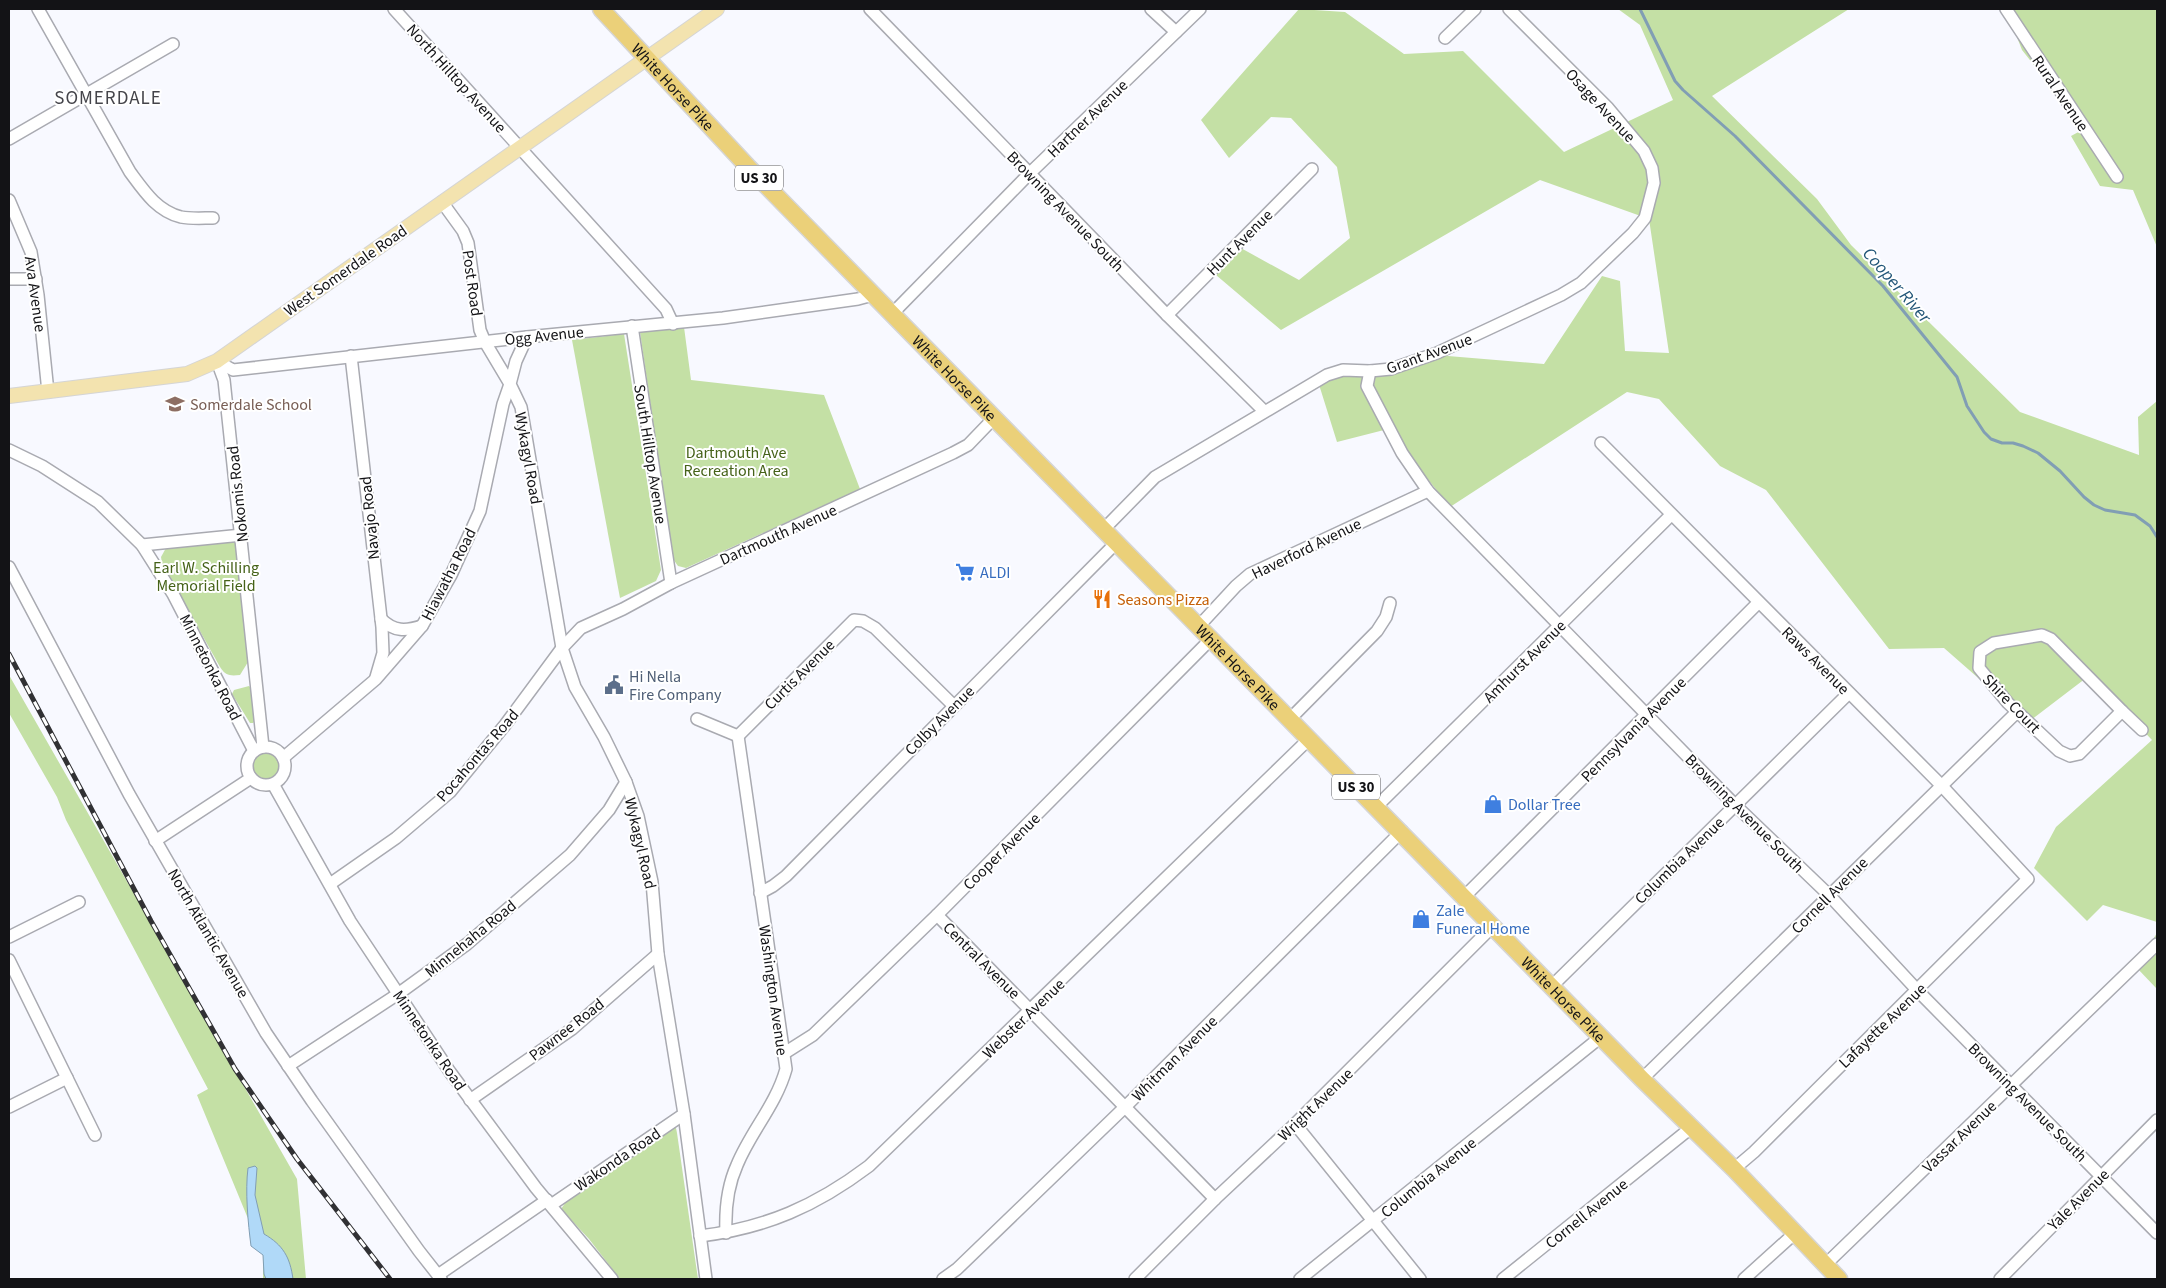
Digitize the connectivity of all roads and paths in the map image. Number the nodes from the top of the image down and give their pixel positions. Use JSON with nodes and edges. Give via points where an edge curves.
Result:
{"nodes":[{"id":1,"x":38,"y":9,"type":"edge"},
{"id":2,"x":394,"y":9,"type":"edge"},
{"id":3,"x":601,"y":9,"type":"edge"},
{"id":4,"x":717,"y":9,"type":"edge"},
{"id":5,"x":870,"y":9,"type":"edge"},
{"id":6,"x":1151,"y":9,"type":"edge"},
{"id":7,"x":1200,"y":9,"type":"edge"},
{"id":8,"x":1475,"y":9,"type":"edge"},
{"id":9,"x":1509,"y":9,"type":"edge"},
{"id":10,"x":2006,"y":9,"type":"edge"},
{"id":11,"x":1176,"y":32,"type":"junction"},
{"id":12,"x":1445,"y":38,"type":"dead end"},
{"id":13,"x":173,"y":44,"type":"dead end"},
{"id":14,"x":647,"y":58,"type":"junction"},
{"id":15,"x":85,"y":94,"type":"junction"},
{"id":16,"x":9,"y":138,"type":"edge"},
{"id":17,"x":520,"y":147,"type":"junction"},
{"id":18,"x":1312,"y":169,"type":"dead end"},
{"id":19,"x":1030,"y":173,"type":"junction"},
{"id":20,"x":2117,"y":177,"type":"dead end"},
{"id":21,"x":9,"y":200,"type":"edge"},
{"id":22,"x":442,"y":202,"type":"junction"},
{"id":23,"x":213,"y":218,"type":"dead end"},
{"id":24,"x":1645,"y":218,"type":"joint"},
{"id":25,"x":9,"y":279,"type":"edge"},
{"id":26,"x":36,"y":279,"type":"junction"},
{"id":27,"x":873,"y":295,"type":"junction"},
{"id":28,"x":892,"y":314,"type":"junction"},
{"id":29,"x":1167,"y":315,"type":"junction"},
{"id":30,"x":673,"y":324,"type":"junction"},
{"id":31,"x":632,"y":326,"type":"junction"},
{"id":32,"x":527,"y":337,"type":"junction"},
{"id":33,"x":484,"y":342,"type":"junction"},
{"id":34,"x":351,"y":356,"type":"junction"},
{"id":35,"x":217,"y":361,"type":"junction"},
{"id":36,"x":1370,"y":371,"type":"junction"},
{"id":37,"x":510,"y":384,"type":"junction"},
{"id":38,"x":48,"y":392,"type":"junction"},
{"id":39,"x":9,"y":396,"type":"edge"},
{"id":40,"x":1264,"y":411,"type":"junction"},
{"id":41,"x":994,"y":418,"type":"junction"},
{"id":42,"x":1601,"y":443,"type":"dead end"},
{"id":43,"x":9,"y":450,"type":"edge"},
{"id":44,"x":1428,"y":490,"type":"junction"},
{"id":45,"x":1671,"y":515,"type":"junction"},
{"id":46,"x":1103,"y":530,"type":"junction"},
{"id":47,"x":242,"y":535,"type":"junction"},
{"id":48,"x":1116,"y":543,"type":"junction"},
{"id":49,"x":142,"y":544,"type":"junction"},
{"id":50,"x":9,"y":568,"type":"edge"},
{"id":51,"x":671,"y":583,"type":"junction"},
{"id":52,"x":1390,"y":603,"type":"dead end"},
{"id":53,"x":1758,"y":603,"type":"junction"},
{"id":54,"x":381,"y":619,"type":"junction"},
{"id":55,"x":422,"y":626,"type":"junction"},
{"id":56,"x":1559,"y":626,"type":"junction"},
{"id":57,"x":1198,"y":627,"type":"junction"},
{"id":58,"x":1211,"y":639,"type":"junction"},
{"id":59,"x":562,"y":648,"type":"junction"},
{"id":60,"x":376,"y":679,"type":"junction"},
{"id":61,"x":1849,"y":692,"type":"junction"},
{"id":62,"x":953,"y":706,"type":"junction"},
{"id":63,"x":2122,"y":711,"type":"junction"},
{"id":64,"x":2017,"y":712,"type":"junction"},
{"id":65,"x":1647,"y":716,"type":"junction"},
{"id":66,"x":697,"y":719,"type":"dead end"},
{"id":67,"x":1289,"y":720,"type":"junction"},
{"id":68,"x":2142,"y":730,"type":"dead end"},
{"id":69,"x":738,"y":736,"type":"junction"},
{"id":70,"x":1309,"y":739,"type":"junction"},
{"id":71,"x":259,"y":749,"type":"junction"},
{"id":72,"x":284,"y":758,"type":"junction"},
{"id":73,"x":251,"y":778,"type":"junction"},
{"id":74,"x":626,"y":782,"type":"junction"},
{"id":75,"x":273,"y":784,"type":"junction"},
{"id":76,"x":1941,"y":785,"type":"junction"},
{"id":77,"x":1735,"y":805,"type":"junction"},
{"id":78,"x":1376,"y":807,"type":"junction"},
{"id":79,"x":1402,"y":831,"type":"junction"},
{"id":80,"x":156,"y":840,"type":"junction"},
{"id":81,"x":2028,"y":879,"type":"joint"},
{"id":82,"x":330,"y":884,"type":"junction"},
{"id":83,"x":760,"y":893,"type":"junction"},
{"id":84,"x":1464,"y":896,"type":"junction"},
{"id":85,"x":1829,"y":896,"type":"junction"},
{"id":86,"x":79,"y":902,"type":"dead end"},
{"id":87,"x":937,"y":915,"type":"junction"},
{"id":88,"x":1493,"y":926,"type":"junction"},
{"id":89,"x":9,"y":937,"type":"edge"},
{"id":90,"x":2157,"y":944,"type":"edge"},
{"id":91,"x":658,"y":954,"type":"junction"},
{"id":92,"x":9,"y":960,"type":"edge"},
{"id":93,"x":1552,"y":986,"type":"junction"},
{"id":94,"x":1918,"y":991,"type":"junction"},
{"id":95,"x":398,"y":994,"type":"junction"},
{"id":96,"x":1030,"y":1009,"type":"junction"},
{"id":97,"x":1602,"y":1036,"type":"junction"},
{"id":98,"x":783,"y":1054,"type":"junction"},
{"id":99,"x":288,"y":1066,"type":"junction"},
{"id":100,"x":67,"y":1078,"type":"junction"},
{"id":101,"x":1642,"y":1079,"type":"junction"},
{"id":102,"x":2012,"y":1086,"type":"junction"},
{"id":103,"x":470,"y":1100,"type":"junction"},
{"id":104,"x":9,"y":1107,"type":"edge"},
{"id":105,"x":1125,"y":1107,"type":"junction"},
{"id":106,"x":684,"y":1114,"type":"junction"},
{"id":107,"x":2157,"y":1120,"type":"edge"},
{"id":108,"x":1295,"y":1124,"type":"junction"},
{"id":109,"x":1692,"y":1128,"type":"junction"},
{"id":110,"x":95,"y":1136,"type":"dead end"},
{"id":111,"x":1734,"y":1169,"type":"junction"},
{"id":112,"x":2102,"y":1175,"type":"junction"},
{"id":113,"x":1215,"y":1199,"type":"junction"},
{"id":114,"x":549,"y":1202,"type":"junction"},
{"id":115,"x":1372,"y":1221,"type":"junction"},
{"id":116,"x":726,"y":1233,"type":"junction"},
{"id":117,"x":1795,"y":1233,"type":"junction"},
{"id":118,"x":2157,"y":1233,"type":"edge"},
{"id":119,"x":700,"y":1236,"type":"junction"},
{"id":120,"x":1825,"y":1265,"type":"junction"},
{"id":121,"x":439,"y":1277,"type":"edge"},
{"id":122,"x":612,"y":1279,"type":"edge"},
{"id":123,"x":706,"y":1279,"type":"edge"},
{"id":124,"x":942,"y":1279,"type":"edge"},
{"id":125,"x":1135,"y":1279,"type":"edge"},
{"id":126,"x":1300,"y":1279,"type":"edge"},
{"id":127,"x":1420,"y":1279,"type":"edge"},
{"id":128,"x":1503,"y":1279,"type":"edge"},
{"id":129,"x":1744,"y":1279,"type":"edge"},
{"id":130,"x":1838,"y":1279,"type":"edge"},
{"id":131,"x":2000,"y":1279,"type":"edge"}],
"edges":[{"from":1,"to":15,"type":"street"},
{"from":2,"to":17,"type":"street","name":"North Hilltop Avenue"},
{"from":3,"to":14,"type":"highway","name":"White Horse Pike","number":"US 30"},
{"from":4,"to":14,"type":"main road","name":"West Somerdale Road"},
{"from":5,"to":19,"type":"street","name":"Browning Avenue South"},
{"from":6,"to":11,"type":"street"},
{"from":7,"to":11,"type":"street","name":"Hartner Avenue"},
{"from":8,"to":12,"type":"street"},
{"from":9,"to":24,"type":"street","name":"Osage Avenue","via":[[1608,108],[1644,151],[1654,182]]},
{"from":10,"to":20,"type":"street","name":"Rural Avenue"},
{"from":11,"to":19,"type":"street","name":"Hartner Avenue"},
{"from":13,"to":15,"type":"street"},
{"from":14,"to":17,"type":"main road","name":"West Somerdale Road"},
{"from":14,"to":27,"type":"highway","name":"White Horse Pike","number":"US 30"},
{"from":15,"to":16,"type":"street"},
{"from":15,"to":23,"type":"street","via":[[130,172],[157,206],[182,217]]},
{"from":17,"to":22,"type":"main road","name":"West Somerdale Road"},
{"from":17,"to":30,"type":"street","via":[[666,309]]},
{"from":18,"to":29,"type":"street","name":"Hunt Avenue"},
{"from":19,"to":28,"type":"street","name":"Hartner Avenue"},
{"from":19,"to":29,"type":"street","name":"Browning Avenue South"},
{"from":21,"to":26,"type":"street","name":"Ava Avenue","via":[[31,252]]},
{"from":22,"to":33,"type":"street","name":"Post Road","via":[[468,243]]},
{"from":22,"to":35,"type":"main road","name":"West Somerdale Road"},
{"from":24,"to":36,"type":"street","name":"Grant Avenue","via":[[1581,283],[1562,295],[1437,353],[1391,369]]},
{"from":25,"to":26,"type":"street"},
{"from":26,"to":38,"type":"street","name":"Ava Avenue"},
{"from":27,"to":28,"type":"highway","name":"White Horse Pike","number":"US 30"},
{"from":27,"to":30,"type":"street","name":"Ogg Avenue","via":[[858,300]]},
{"from":28,"to":41,"type":"highway","name":"White Horse Pike","number":"US 30"},
{"from":29,"to":40,"type":"street","name":"Browning Avenue South"},
{"from":30,"to":31,"type":"street","name":"Ogg Avenue"},
{"from":31,"to":32,"type":"street","name":"Ogg Avenue"},
{"from":31,"to":51,"type":"street","name":"South Hilltop Avenue"},
{"from":32,"to":33,"type":"street","name":"Ogg Avenue"},
{"from":32,"to":37,"type":"street"},
{"from":33,"to":34,"type":"street","name":"Ogg Avenue"},
{"from":33,"to":37,"type":"street"},
{"from":34,"to":35,"type":"street","name":"Ogg Avenue","via":[[233,370]]},
{"from":34,"to":54,"type":"street","name":"Navajo Road"},
{"from":35,"to":38,"type":"main road","name":"West Somerdale Road","via":[[187,374]]},
{"from":35,"to":47,"type":"street","name":"Nokomis Road","via":[[224,380]]},
{"from":36,"to":40,"type":"street","name":"Grant Avenue","via":[[1343,370],[1327,375]]},
{"from":36,"to":44,"type":"street","name":"Browning Avenue South","via":[[1367,386],[1402,452]]},
{"from":37,"to":55,"type":"street","name":"Hiawatha Road","via":[[480,511],[451,575]]},
{"from":37,"to":59,"type":"street","name":"Wykagyl Road","via":[[521,407]]},
{"from":38,"to":39,"type":"main road","name":"West Somerdale Road"},
{"from":40,"to":46,"type":"street","name":"Grant Avenue","via":[[1155,478]]},
{"from":41,"to":46,"type":"highway","name":"White Horse Pike","number":"US 30"},
{"from":41,"to":51,"type":"street","name":"Dartmouth Avenue","via":[[968,445],[954,454]]},
{"from":42,"to":45,"type":"street","name":"Raws Avenue"},
{"from":43,"to":49,"type":"street","name":"Minnetonka Road","via":[[42,466],[98,502]]},
{"from":44,"to":56,"type":"street","name":"Browning Avenue South"},
{"from":44,"to":57,"type":"street","name":"Haverford Avenue","via":[[1250,574]]},
{"from":45,"to":53,"type":"street","name":"Raws Avenue"},
{"from":45,"to":56,"type":"street","name":"Amhurst Avenue"},
{"from":46,"to":48,"type":"highway","name":"White Horse Pike","number":"US 30"},
{"from":47,"to":49,"type":"street"},
{"from":47,"to":71,"type":"street","name":"Nokomis Road"},
{"from":48,"to":57,"type":"highway","name":"White Horse Pike","number":"US 30"},
{"from":48,"to":62,"type":"street","name":"Colby Avenue"},
{"from":49,"to":71,"type":"street","name":"Minnetonka Road"},
{"from":50,"to":80,"type":"street","name":"North Atlantic Avenue"},
{"from":51,"to":59,"type":"street","name":"Dartmouth Avenue","via":[[581,628]]},
{"from":52,"to":67,"type":"street","via":[[1377,631]]},
{"from":53,"to":61,"type":"street","name":"Raws Avenue"},
{"from":53,"to":65,"type":"street","name":"Pennsylvania Avenue"},
{"from":54,"to":55,"type":"street","via":[[398,630]]},
{"from":54,"to":60,"type":"street","name":"Navajo Road","via":[[383,653]]},
{"from":55,"to":60,"type":"street","name":"Hiawatha Road"},
{"from":56,"to":65,"type":"street","name":"Browning Avenue South"},
{"from":56,"to":78,"type":"street","name":"Amhurst Avenue"},
{"from":57,"to":58,"type":"highway","name":"White Horse Pike","number":"US 30"},
{"from":58,"to":67,"type":"highway","name":"White Horse Pike","number":"US 30"},
{"from":58,"to":87,"type":"street","name":"Cooper Avenue"},
{"from":59,"to":74,"type":"street","name":"Wykagyl Road","via":[[575,687]]},
{"from":59,"to":82,"type":"street","name":"Pocahontas Road","via":[[450,792],[396,838]]},
{"from":60,"to":72,"type":"street","name":"Hiawatha Road"},
{"from":61,"to":76,"type":"street","name":"Raws Avenue"},
{"from":61,"to":77,"type":"street","name":"Columbia Avenue"},
{"from":62,"to":69,"type":"street","name":"Curtis Avenue","via":[[875,628],[854,620]]},
{"from":62,"to":83,"type":"street","name":"Colby Avenue","via":[[786,876]]},
{"from":63,"to":64,"type":"street","name":"Shire Court","via":[[2080,754],[2070,756],[2059,751]]},
{"from":63,"to":64,"type":"street","name":"Shire Court","via":[[2051,639],[2042,635],[1994,643],[1980,652],[1979,668]]},
{"from":63,"to":68,"type":"street","name":"Shire Court"},
{"from":64,"to":76,"type":"street","name":"Cornell Avenue"},
{"from":65,"to":77,"type":"street","name":"Browning Avenue South"},
{"from":65,"to":84,"type":"street","name":"Pennsylvania Avenue"},
{"from":66,"to":69,"type":"street"},
{"from":67,"to":70,"type":"highway","name":"White Horse Pike","number":"US 30"},
{"from":69,"to":83,"type":"street","name":"Washington Avenue"},
{"from":70,"to":78,"type":"highway","name":"White Horse Pike","number":"US 30"},
{"from":70,"to":96,"type":"street","name":"Webster Avenue"},
{"from":71,"to":72,"type":"street","via":[[275,749]]},
{"from":71,"to":73,"type":"street","via":[[250,755],[247,766]]},
{"from":72,"to":75,"type":"street","via":[[282,776]]},
{"from":73,"to":75,"type":"street","via":[[261,784]]},
{"from":73,"to":80,"type":"street"},
{"from":74,"to":91,"type":"street","name":"Wykagyl Road","via":[[638,816],[652,882]]},
{"from":74,"to":95,"type":"street","name":"Minnehaha Road","via":[[609,810],[570,855],[467,944]]},
{"from":75,"to":82,"type":"street","name":"Minnetonka Road"},
{"from":76,"to":81,"type":"street","name":"Raws Avenue"},
{"from":76,"to":85,"type":"street","name":"Cornell Avenue"},
{"from":77,"to":85,"type":"street","name":"Browning Avenue South"},
{"from":77,"to":93,"type":"street","name":"Columbia Avenue"},
{"from":78,"to":79,"type":"highway","name":"White Horse Pike","number":"US 30"},
{"from":79,"to":84,"type":"highway","name":"White Horse Pike","number":"US 30"},
{"from":79,"to":105,"type":"street","name":"Whitman Avenue"},
{"from":80,"to":99,"type":"street","name":"North Atlantic Avenue"},
{"from":81,"to":94,"type":"street","name":"Lafayette Avenue"},
{"from":82,"to":95,"type":"street","name":"Minnetonka Road"},
{"from":83,"to":98,"type":"street","name":"Washington Avenue"},
{"from":84,"to":88,"type":"highway","name":"White Horse Pike","number":"US 30"},
{"from":85,"to":94,"type":"street","name":"Browning Avenue South"},
{"from":85,"to":101,"type":"street","name":"Cornell Avenue"},
{"from":86,"to":89,"type":"street"},
{"from":87,"to":96,"type":"street","name":"Central Avenue"},
{"from":87,"to":98,"type":"street","name":"Cooper Avenue","via":[[813,1035]]},
{"from":88,"to":93,"type":"highway","name":"White Horse Pike","number":"US 30"},
{"from":88,"to":108,"type":"street","name":"Wright Avenue"},
{"from":90,"to":102,"type":"street","name":"Vassar Avenue"},
{"from":91,"to":103,"type":"street","name":"Pawnee Road","via":[[572,1028]]},
{"from":91,"to":106,"type":"street","name":"Wykagyl Road"},
{"from":92,"to":100,"type":"street"},
{"from":93,"to":97,"type":"highway","name":"White Horse Pike","number":"US 30"},
{"from":94,"to":102,"type":"street","name":"Browning Avenue South"},
{"from":94,"to":111,"type":"street","name":"Lafayette Avenue"},
{"from":95,"to":99,"type":"street","name":"Minnehaha Road"},
{"from":95,"to":103,"type":"street","name":"Minnetonka Road"},
{"from":96,"to":105,"type":"street","name":"Central Avenue"},
{"from":96,"to":116,"type":"street","name":"Webster Avenue","via":[[870,1166],[817,1201],[786,1216]]},
{"from":97,"to":101,"type":"highway","name":"White Horse Pike","number":"US 30"},
{"from":97,"to":115,"type":"street","name":"Columbia Avenue"},
{"from":98,"to":116,"type":"street","name":"Washington Avenue","via":[[786,1069],[780,1090],[734,1173],[725,1211]]},
{"from":99,"to":121,"type":"street","name":"North Atlantic Avenue"},
{"from":100,"to":104,"type":"street"},
{"from":100,"to":110,"type":"street"},
{"from":101,"to":109,"type":"highway","name":"White Horse Pike","number":"US 30"},
{"from":102,"to":112,"type":"street","name":"Browning Avenue South"},
{"from":102,"to":120,"type":"street","name":"Vassar Avenue"},
{"from":103,"to":114,"type":"street","name":"Minnetonka Road"},
{"from":105,"to":113,"type":"street","name":"Central Avenue"},
{"from":105,"to":124,"type":"street","name":"Whitman Avenue","via":[[957,1269]]},
{"from":106,"to":114,"type":"street","name":"Wakonda Road"},
{"from":106,"to":119,"type":"street","name":"Wykagyl Road"},
{"from":107,"to":112,"type":"street","name":"Yale Avenue"},
{"from":108,"to":113,"type":"street","name":"Wright Avenue"},
{"from":108,"to":115,"type":"street"},
{"from":109,"to":111,"type":"highway","name":"White Horse Pike","number":"US 30"},
{"from":109,"to":128,"type":"street","name":"Cornell Avenue"},
{"from":111,"to":117,"type":"highway","name":"White Horse Pike","number":"US 30"},
{"from":112,"to":118,"type":"street","name":"Browning Avenue South"},
{"from":112,"to":131,"type":"street","name":"Yale Avenue"},
{"from":113,"to":125,"type":"street","name":"Wright Avenue"},
{"from":114,"to":121,"type":"street","name":"Wakonda Road"},
{"from":114,"to":122,"type":"street","name":"Minnetonka Road"},
{"from":115,"to":126,"type":"street","name":"Columbia Avenue"},
{"from":115,"to":127,"type":"street"},
{"from":116,"to":119,"type":"street","name":"Webster Avenue"},
{"from":117,"to":120,"type":"highway","name":"White Horse Pike","number":"US 30"},
{"from":117,"to":129,"type":"street"},
{"from":119,"to":123,"type":"street","name":"Wykagyl Road"},
{"from":120,"to":130,"type":"highway","name":"White Horse Pike","number":"US 30"}]}
